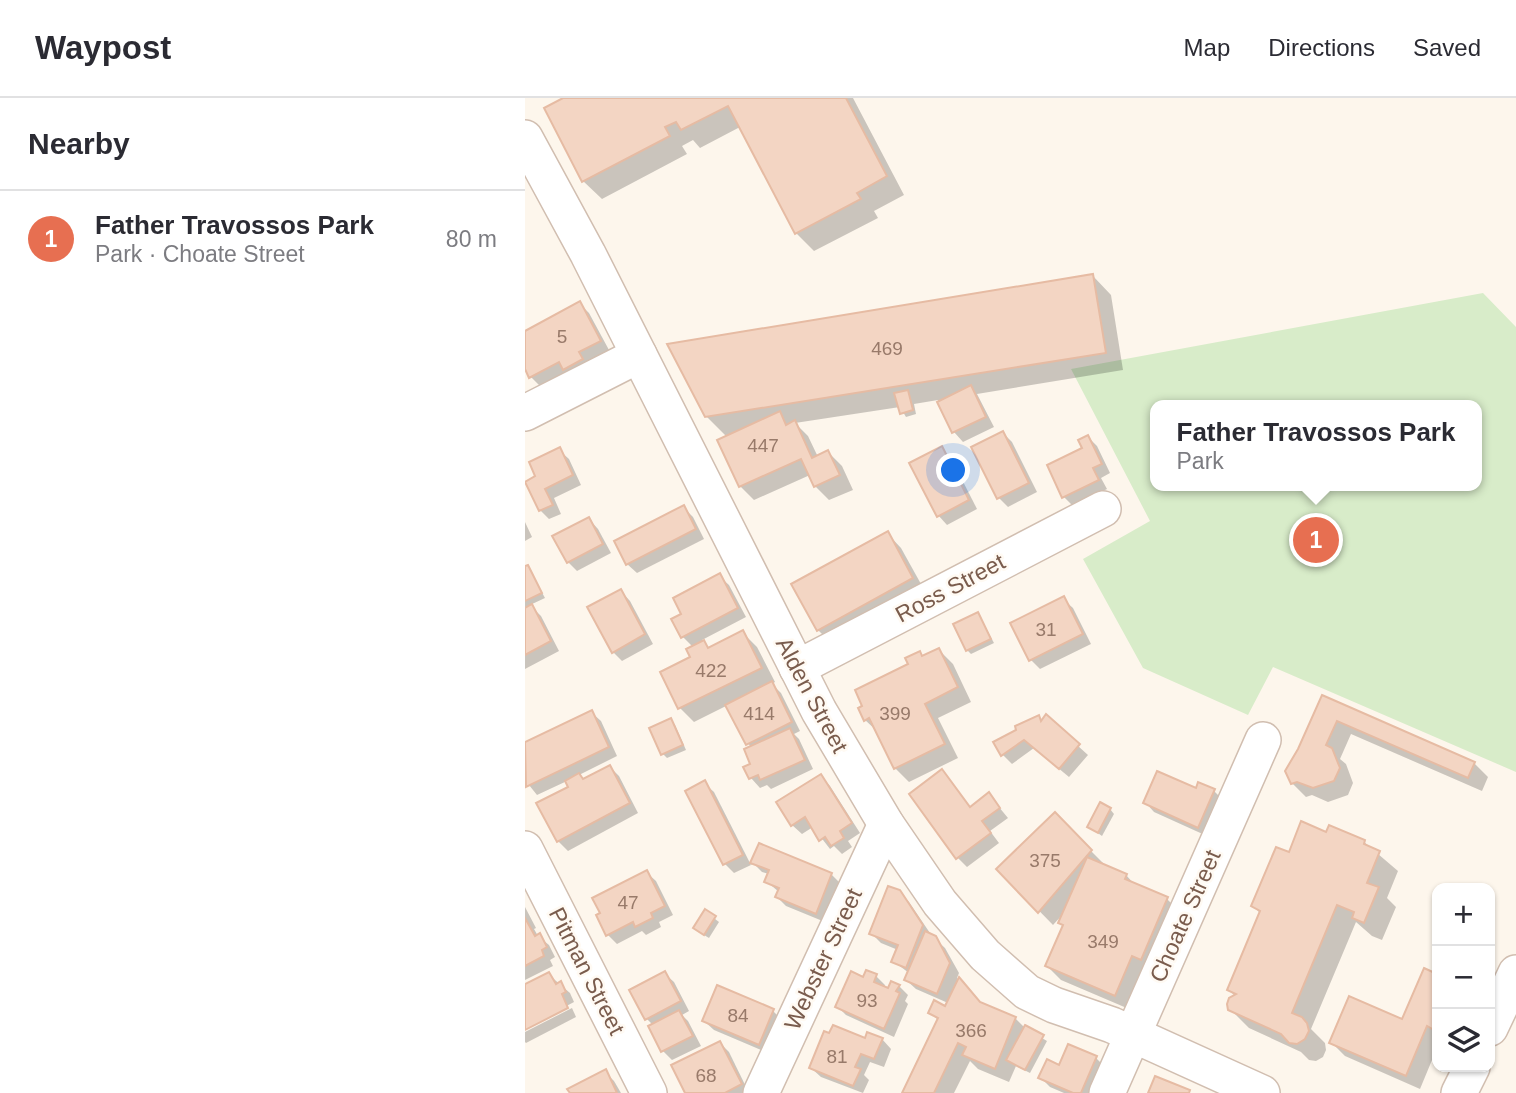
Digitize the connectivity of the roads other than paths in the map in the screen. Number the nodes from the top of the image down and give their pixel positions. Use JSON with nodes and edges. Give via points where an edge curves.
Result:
{"nodes":[{"id":1,"x":525,"y":138,"type":"edge"},
{"id":2,"x":639,"y":355,"type":"junction"},
{"id":3,"x":525,"y":413,"type":"edge"},
{"id":4,"x":1103,"y":509,"type":"dead end"},
{"id":5,"x":797,"y":668,"type":"junction"},
{"id":6,"x":1263,"y":740,"type":"dead end"},
{"id":7,"x":886,"y":824,"type":"junction"},
{"id":8,"x":525,"y":849,"type":"edge"},
{"id":9,"x":1516,"y":972,"type":"edge"},
{"id":10,"x":1495,"y":1017,"type":"edge"},
{"id":11,"x":1132,"y":1035,"type":"junction"},
{"id":12,"x":1470,"y":1072,"type":"edge"},
{"id":13,"x":649,"y":1093,"type":"edge"},
{"id":14,"x":761,"y":1093,"type":"edge"},
{"id":15,"x":1107,"y":1093,"type":"edge"},
{"id":16,"x":1262,"y":1093,"type":"edge"},
{"id":17,"x":1459,"y":1093,"type":"edge"}],
"edges":[{"from":1,"to":2,"type":"street","name":"Alden Street"},
{"from":2,"to":3,"type":"street"},
{"from":2,"to":5,"type":"street","name":"Alden Street"},
{"from":4,"to":5,"type":"street","name":"Ross Street"},
{"from":5,"to":7,"type":"street","name":"Alden Street"},
{"from":6,"to":11,"type":"street","name":"Choate Street"},
{"from":7,"to":11,"type":"street","name":"Alden Street","via":[[947,912],[1012,980],[1054,1005]]},
{"from":7,"to":14,"type":"street","name":"Webster Street"},
{"from":8,"to":13,"type":"street","name":"Pitman Street"},
{"from":9,"to":10,"type":"street"},
{"from":11,"to":15,"type":"street","name":"Choate Street"},
{"from":11,"to":16,"type":"street","name":"Alden Street"},
{"from":12,"to":17,"type":"street"}]}
